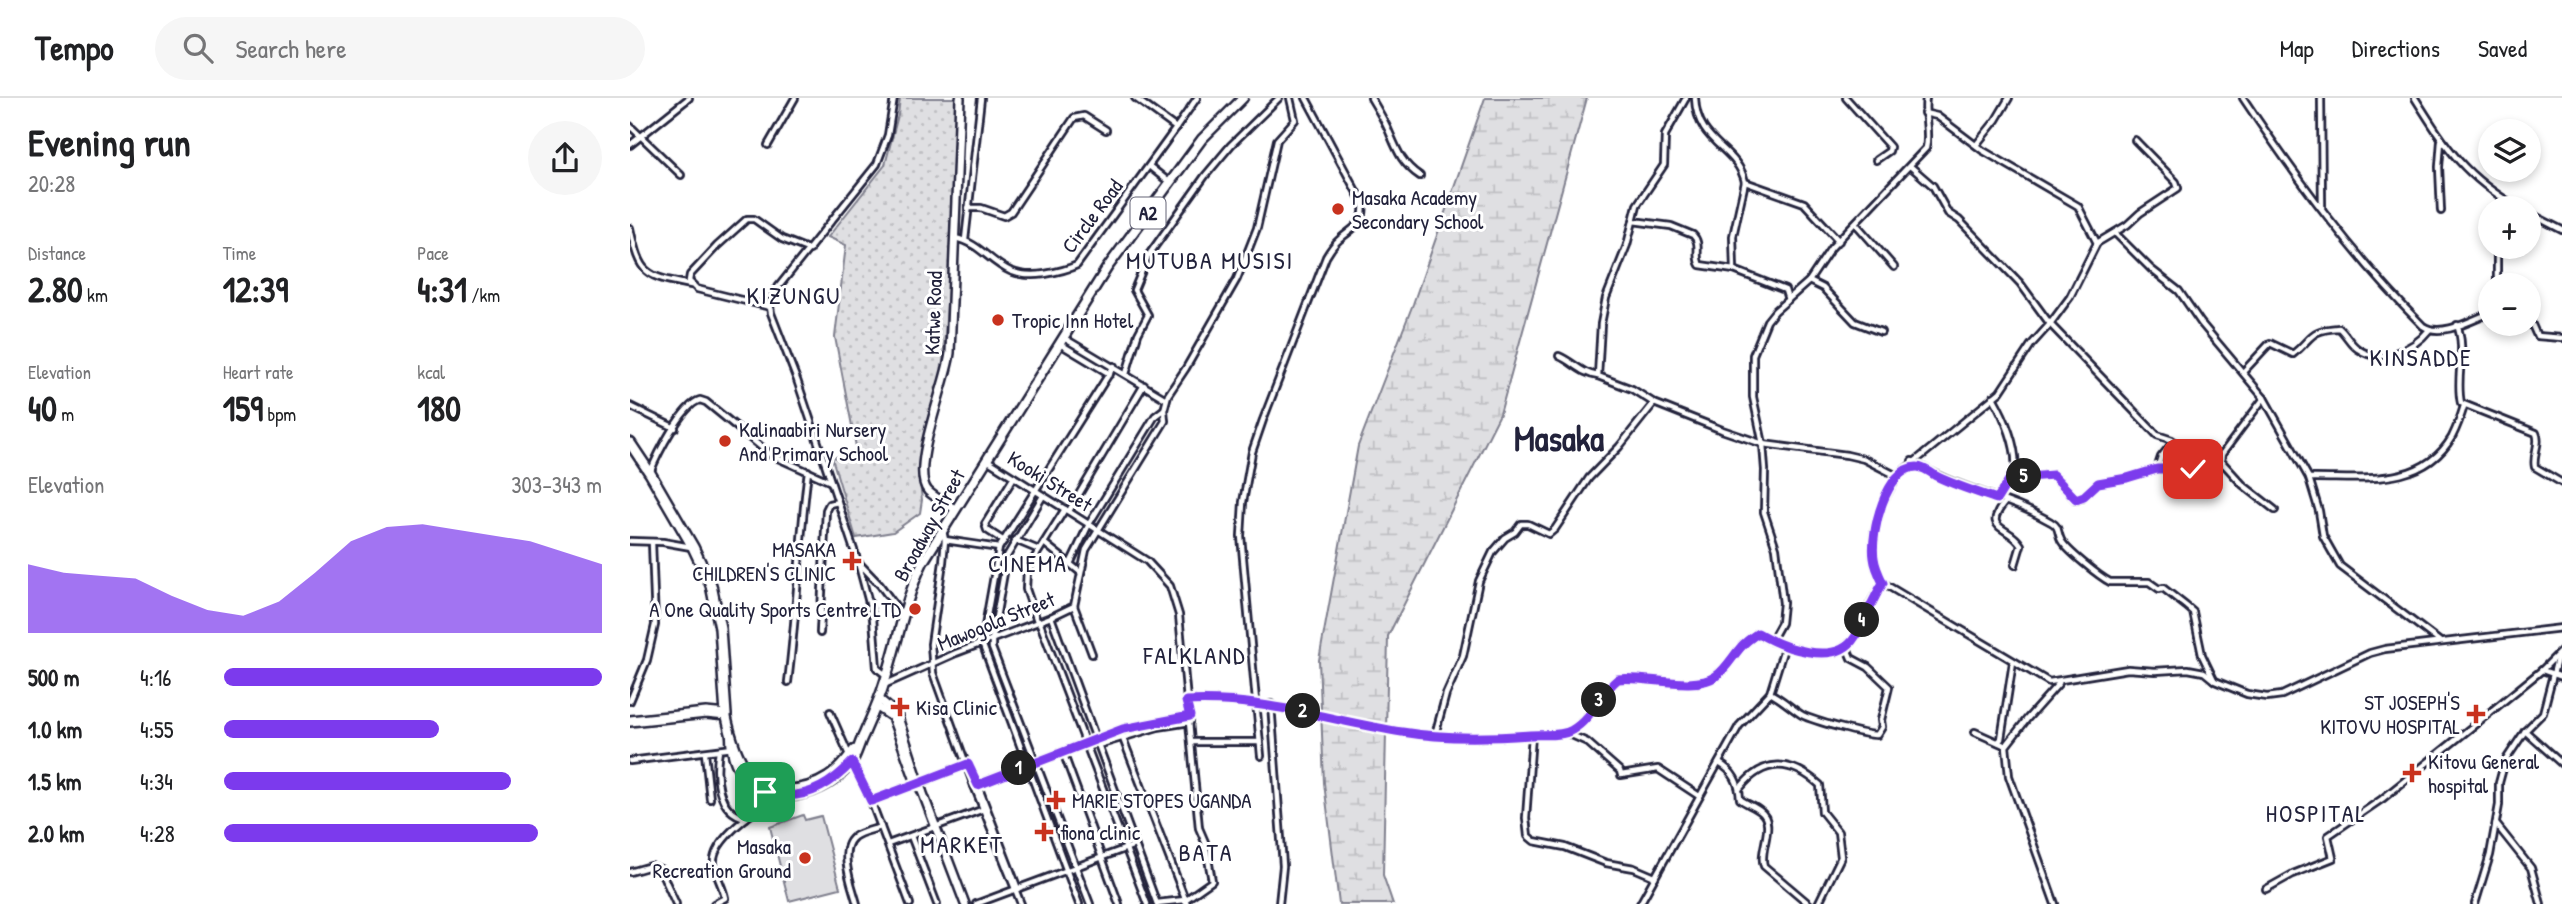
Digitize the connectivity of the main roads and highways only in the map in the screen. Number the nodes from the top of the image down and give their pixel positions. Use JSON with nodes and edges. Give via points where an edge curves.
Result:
{"nodes":[{"id":1,"x":1243,"y":98,"type":"edge"},
{"id":2,"x":630,"y":443,"type":"edge"},
{"id":3,"x":724,"y":704,"type":"junction"},
{"id":4,"x":706,"y":713,"type":"junction"},
{"id":5,"x":726,"y":715,"type":"junction"},
{"id":6,"x":630,"y":721,"type":"edge"}],
"edges":[{"from":1,"to":5,"type":"main road","name":"Broadway Street","number":"A2","via":[[1202,139],[1107,268],[919,571],[878,703],[839,776],[793,796],[765,792],[740,772]]},
{"from":2,"to":3,"type":"highway","via":[[711,585],[720,628]]},
{"from":3,"to":4,"type":"highway"},
{"from":3,"to":5,"type":"highway"},
{"from":4,"to":5,"type":"highway"},
{"from":4,"to":6,"type":"highway"}]}
